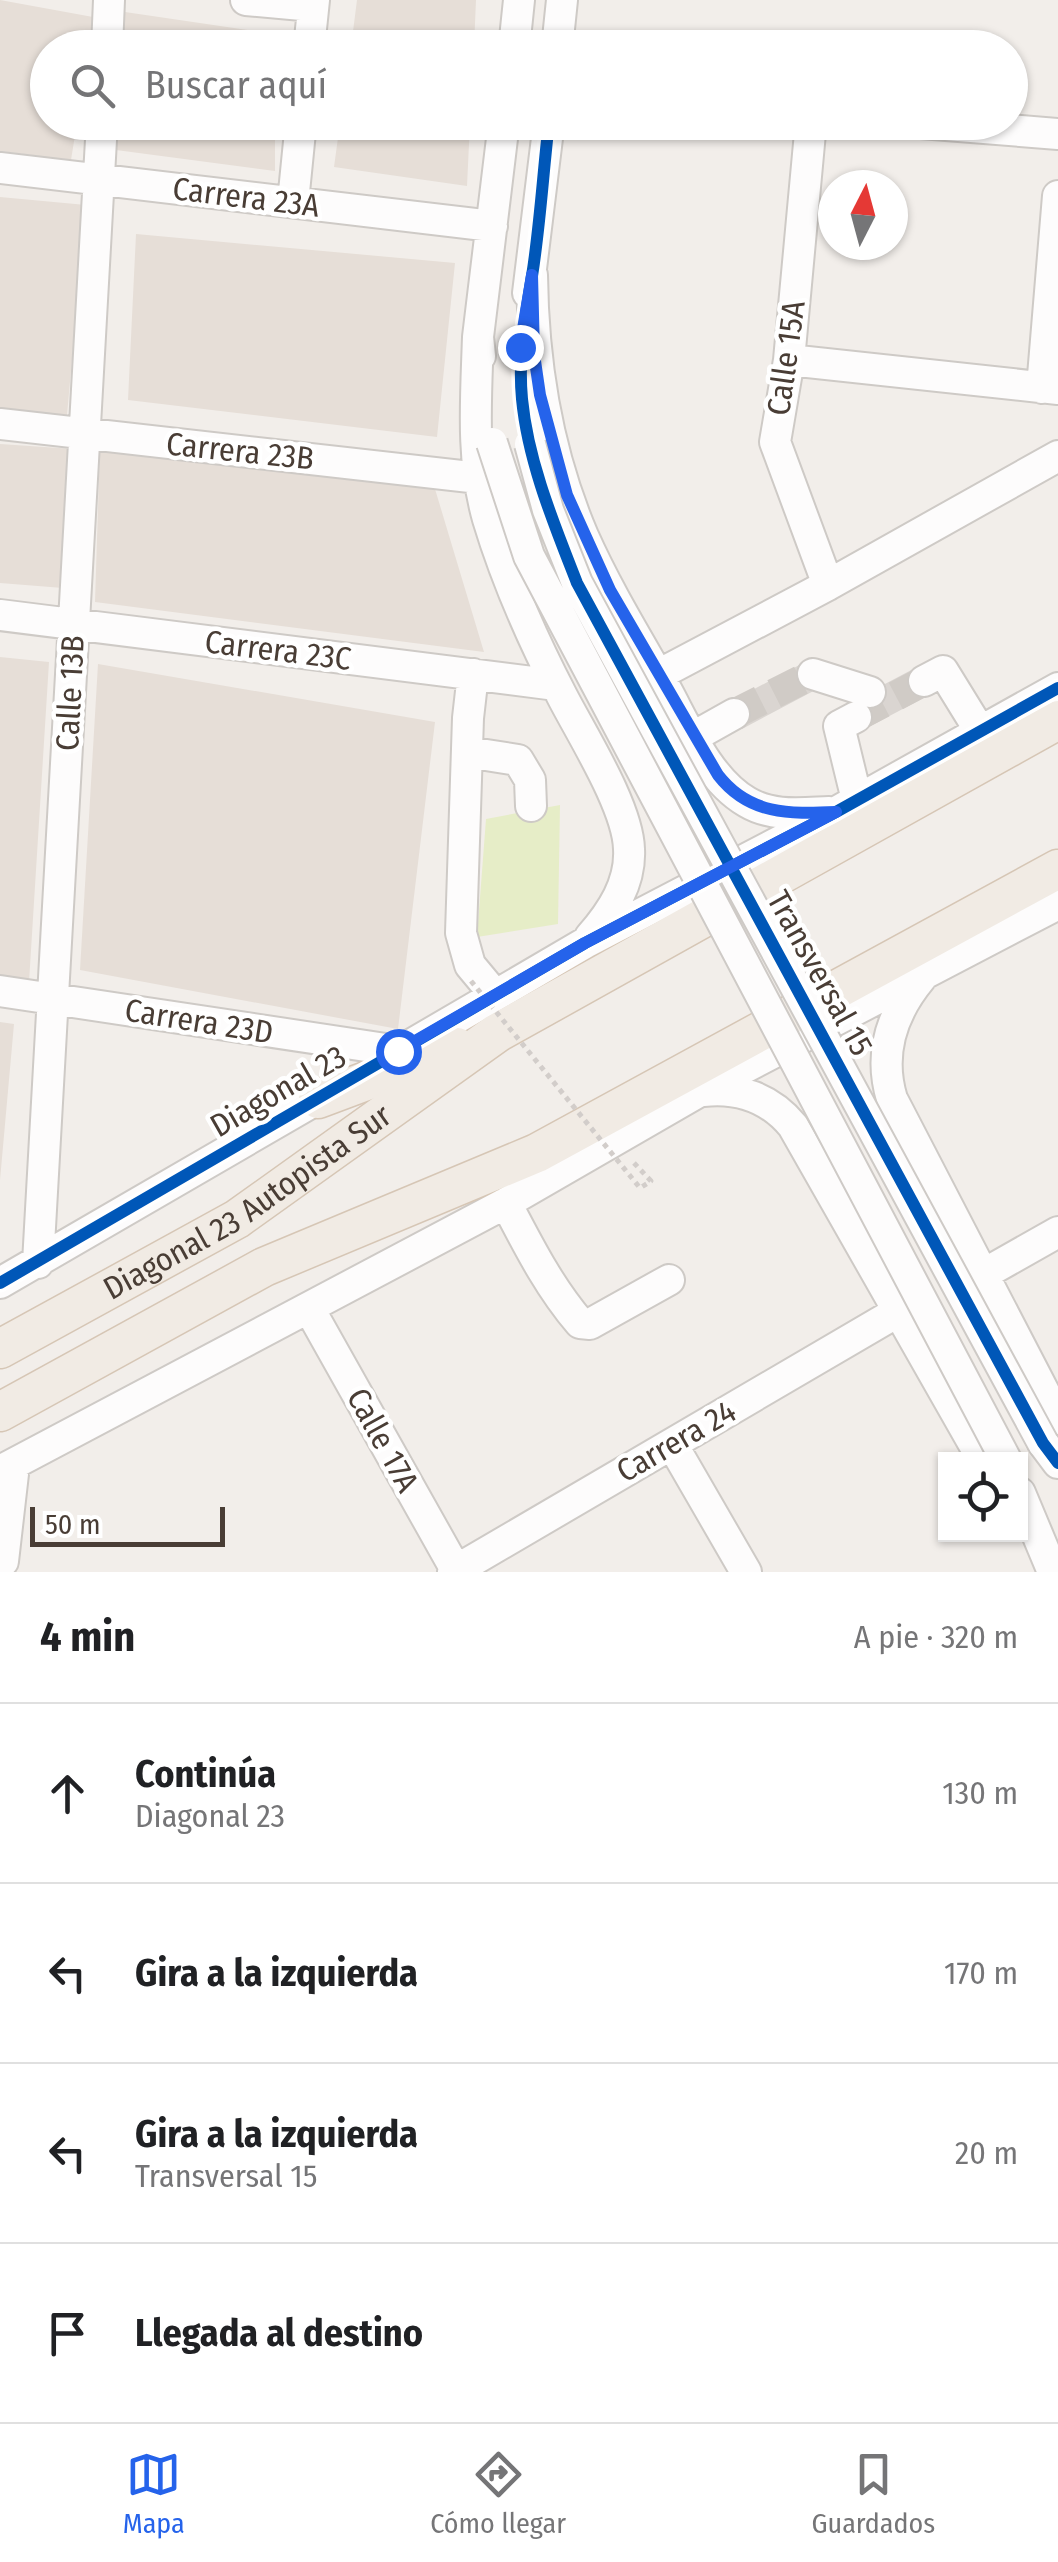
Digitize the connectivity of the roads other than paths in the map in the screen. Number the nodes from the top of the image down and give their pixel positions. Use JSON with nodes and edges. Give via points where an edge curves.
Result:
{"nodes":[{"id":1,"x":109,"y":0,"type":"edge"},
{"id":2,"x":246,"y":0,"type":"edge"},
{"id":3,"x":520,"y":0,"type":"edge"},
{"id":4,"x":562,"y":0,"type":"edge"},
{"id":5,"x":314,"y":3,"type":"edge"},
{"id":6,"x":107,"y":30,"type":"edge"},
{"id":7,"x":311,"y":30,"type":"edge"},
{"id":8,"x":516,"y":30,"type":"edge"},
{"id":9,"x":559,"y":30,"type":"edge"},
{"id":10,"x":1028,"y":132,"type":"edge"},
{"id":11,"x":1058,"y":134,"type":"edge"},
{"id":12,"x":101,"y":140,"type":"edge"},
{"id":13,"x":299,"y":140,"type":"edge"},
{"id":14,"x":502,"y":140,"type":"edge"},
{"id":15,"x":546,"y":140,"type":"edge"},
{"id":16,"x":810,"y":140,"type":"edge"},
{"id":17,"x":0,"y":168,"type":"edge"},
{"id":18,"x":99,"y":180,"type":"junction"},
{"id":19,"x":1058,"y":196,"type":"edge"},
{"id":20,"x":293,"y":202,"type":"junction"},
{"id":21,"x":492,"y":226,"type":"junction"},
{"id":22,"x":532,"y":275,"type":"junction"},
{"id":23,"x":478,"y":338,"type":"junction"},
{"id":24,"x":790,"y":360,"type":"junction"},
{"id":25,"x":1050,"y":388,"type":"edge"},
{"id":26,"x":0,"y":424,"type":"edge"},
{"id":27,"x":85,"y":433,"type":"junction"},
{"id":28,"x":1058,"y":456,"type":"edge"},
{"id":29,"x":479,"y":478,"type":"junction"},
{"id":30,"x":828,"y":585,"type":"junction"},
{"id":31,"x":0,"y":615,"type":"edge"},
{"id":32,"x":74,"y":624,"type":"junction"},
{"id":33,"x":473,"y":674,"type":"junction"},
{"id":34,"x":812,"y":674,"type":"dead end"},
{"id":35,"x":658,"y":675,"type":"junction"},
{"id":36,"x":924,"y":681,"type":"dead end"},
{"id":37,"x":556,"y":685,"type":"junction"},
{"id":38,"x":1058,"y":688,"type":"edge"},
{"id":39,"x":734,"y":714,"type":"tunnel mouth"},
{"id":40,"x":1058,"y":720,"type":"edge"},
{"id":41,"x":980,"y":731,"type":"junction"},
{"id":42,"x":693,"y":737,"type":"junction"},
{"id":43,"x":468,"y":752,"type":"junction"},
{"id":44,"x":531,"y":806,"type":"dead end"},
{"id":45,"x":846,"y":806,"type":"junction"},
{"id":46,"x":1058,"y":870,"type":"edge"},
{"id":47,"x":1058,"y":904,"type":"edge"},
{"id":48,"x":585,"y":943,"type":"junction"},
{"id":49,"x":923,"y":975,"type":"junction"},
{"id":50,"x":0,"y":991,"type":"edge"},
{"id":51,"x":53,"y":999,"type":"junction"},
{"id":52,"x":488,"y":1003,"type":"junction"},
{"id":53,"x":398,"y":1051,"type":"junction"},
{"id":54,"x":700,"y":1091,"type":"junction"},
{"id":55,"x":318,"y":1100,"type":"junction"},
{"id":56,"x":506,"y":1203,"type":"junction"},
{"id":57,"x":1058,"y":1232,"type":"edge"},
{"id":58,"x":38,"y":1262,"type":"junction"},
{"id":59,"x":982,"y":1275,"type":"junction"},
{"id":60,"x":669,"y":1280,"type":"dead end"},
{"id":61,"x":0,"y":1283,"type":"edge"},
{"id":62,"x":310,"y":1310,"type":"junction"},
{"id":63,"x":899,"y":1310,"type":"junction"},
{"id":64,"x":0,"y":1350,"type":"edge"},
{"id":65,"x":0,"y":1412,"type":"edge"},
{"id":66,"x":1053,"y":1442,"type":"edge"},
{"id":67,"x":672,"y":1444,"type":"junction"},
{"id":68,"x":979,"y":1452,"type":"edge"},
{"id":69,"x":1002,"y":1452,"type":"edge"},
{"id":70,"x":7,"y":1468,"type":"edge"},
{"id":71,"x":1028,"y":1514,"type":"edge"},
{"id":72,"x":1028,"y":1538,"type":"edge"},
{"id":73,"x":0,"y":1562,"type":"edge"},
{"id":74,"x":454,"y":1571,"type":"edge"},
{"id":75,"x":746,"y":1572,"type":"edge"},
{"id":76,"x":1050,"y":1572,"type":"edge"}],
"edges":[{"from":1,"to":6,"type":"street"},
{"from":2,"to":5,"type":"street"},
{"from":3,"to":8,"type":"street"},
{"from":4,"to":9,"type":"street"},
{"from":5,"to":7,"type":"street"},
{"from":10,"to":11,"type":"street"},
{"from":12,"to":18,"type":"street","name":"Calle 13B"},
{"from":13,"to":20,"type":"street"},
{"from":14,"to":21,"type":"street","name":"Transversal 15"},
{"from":15,"to":22,"type":"street","name":"Transversal 15"},
{"from":16,"to":24,"type":"street","name":"Calle 15A"},
{"from":17,"to":18,"type":"street","name":"Carrera 23A"},
{"from":18,"to":20,"type":"street","name":"Carrera 23A"},
{"from":18,"to":27,"type":"street","name":"Calle 13B"},
{"from":19,"to":25,"type":"street"},
{"from":20,"to":21,"type":"street","name":"Carrera 23A"},
{"from":21,"to":23,"type":"street","name":"Transversal 15"},
{"from":22,"to":35,"type":"street","via":[[540,395],[567,495],[596,564]]},
{"from":22,"to":66,"type":"street","name":"Transversal 15","bridge":true,"via":[[520,347],[522,401],[548,510],[577,583]]},
{"from":23,"to":29,"type":"street"},
{"from":23,"to":69,"type":"street","name":"Transversal 15","bridge":true,"via":[[492,443],[529,556]]},
{"from":24,"to":25,"type":"street"},
{"from":24,"to":30,"type":"street","name":"Calle 15A","via":[[775,442]]},
{"from":26,"to":27,"type":"street","name":"Carrera 23B"},
{"from":27,"to":29,"type":"street","name":"Carrera 23B"},
{"from":27,"to":32,"type":"street","name":"Calle 13B"},
{"from":28,"to":30,"type":"street"},
{"from":29,"to":37,"type":"street","via":[[501,555]]},
{"from":30,"to":35,"type":"street"},
{"from":31,"to":32,"type":"street","name":"Carrera 23C"},
{"from":32,"to":33,"type":"street","name":"Carrera 23C"},
{"from":32,"to":51,"type":"street","name":"Calle 13B"},
{"from":33,"to":37,"type":"street","name":"Carrera 23C"},
{"from":33,"to":43,"type":"street"},
{"from":34,"to":45,"type":"street","via":[[863,704],[839,726]]},
{"from":35,"to":42,"type":"street"},
{"from":36,"to":41,"type":"street","via":[[943,671]]},
{"from":37,"to":48,"type":"street","via":[[617,805],[630,848],[624,888]]},
{"from":38,"to":41,"type":"street","name":"Diagonal 23"},
{"from":39,"to":42,"type":"street"},
{"from":40,"to":52,"type":"main road","name":"Diagonal 23 Autopista Sur"},
{"from":41,"to":45,"type":"street","name":"Diagonal 23"},
{"from":42,"to":45,"type":"street","via":[[726,786],[762,810],[791,814]]},
{"from":43,"to":44,"type":"street","via":[[518,760],[530,780]]},
{"from":43,"to":52,"type":"street","via":[[461,933]]},
{"from":45,"to":48,"type":"street","name":"Diagonal 23"},
{"from":46,"to":65,"type":"main road","name":"Diagonal 23 Autopista Sur","via":[[537,1153],[264,1267]]},
{"from":47,"to":49,"type":"street"},
{"from":48,"to":52,"type":"street","name":"Diagonal 23"},
{"from":49,"to":54,"type":"street"},
{"from":49,"to":59,"type":"street","via":[[890,1032],[889,1089]]},
{"from":50,"to":51,"type":"street","name":"Carrera 23D"},
{"from":51,"to":53,"type":"street","name":"Carrera 23D"},
{"from":51,"to":58,"type":"street","name":"Calle 13B"},
{"from":52,"to":53,"type":"street","name":"Diagonal 23"},
{"from":52,"to":55,"type":"main road"},
{"from":52,"to":64,"type":"main road","name":"Diagonal 23 Autopista Sur","via":[[458,1062],[237,1218]]},
{"from":53,"to":55,"type":"street","name":"Diagonal 23"},
{"from":54,"to":56,"type":"street"},
{"from":54,"to":63,"type":"street","via":[[748,1094],[787,1119]]},
{"from":55,"to":58,"type":"street","name":"Diagonal 23"},
{"from":56,"to":60,"type":"street","via":[[580,1322],[590,1324]]},
{"from":56,"to":62,"type":"street"},
{"from":57,"to":59,"type":"street"},
{"from":58,"to":61,"type":"street","name":"Diagonal 23"},
{"from":59,"to":66,"type":"street"},
{"from":62,"to":70,"type":"street"},
{"from":62,"to":74,"type":"street","name":"Calle 17A"},
{"from":63,"to":67,"type":"street","name":"Carrera 24"},
{"from":63,"to":68,"type":"street"},
{"from":67,"to":74,"type":"street","name":"Carrera 24"},
{"from":67,"to":75,"type":"street"},
{"from":70,"to":73,"type":"street"},
{"from":71,"to":76,"type":"street"},
{"from":72,"to":76,"type":"street"}]}
